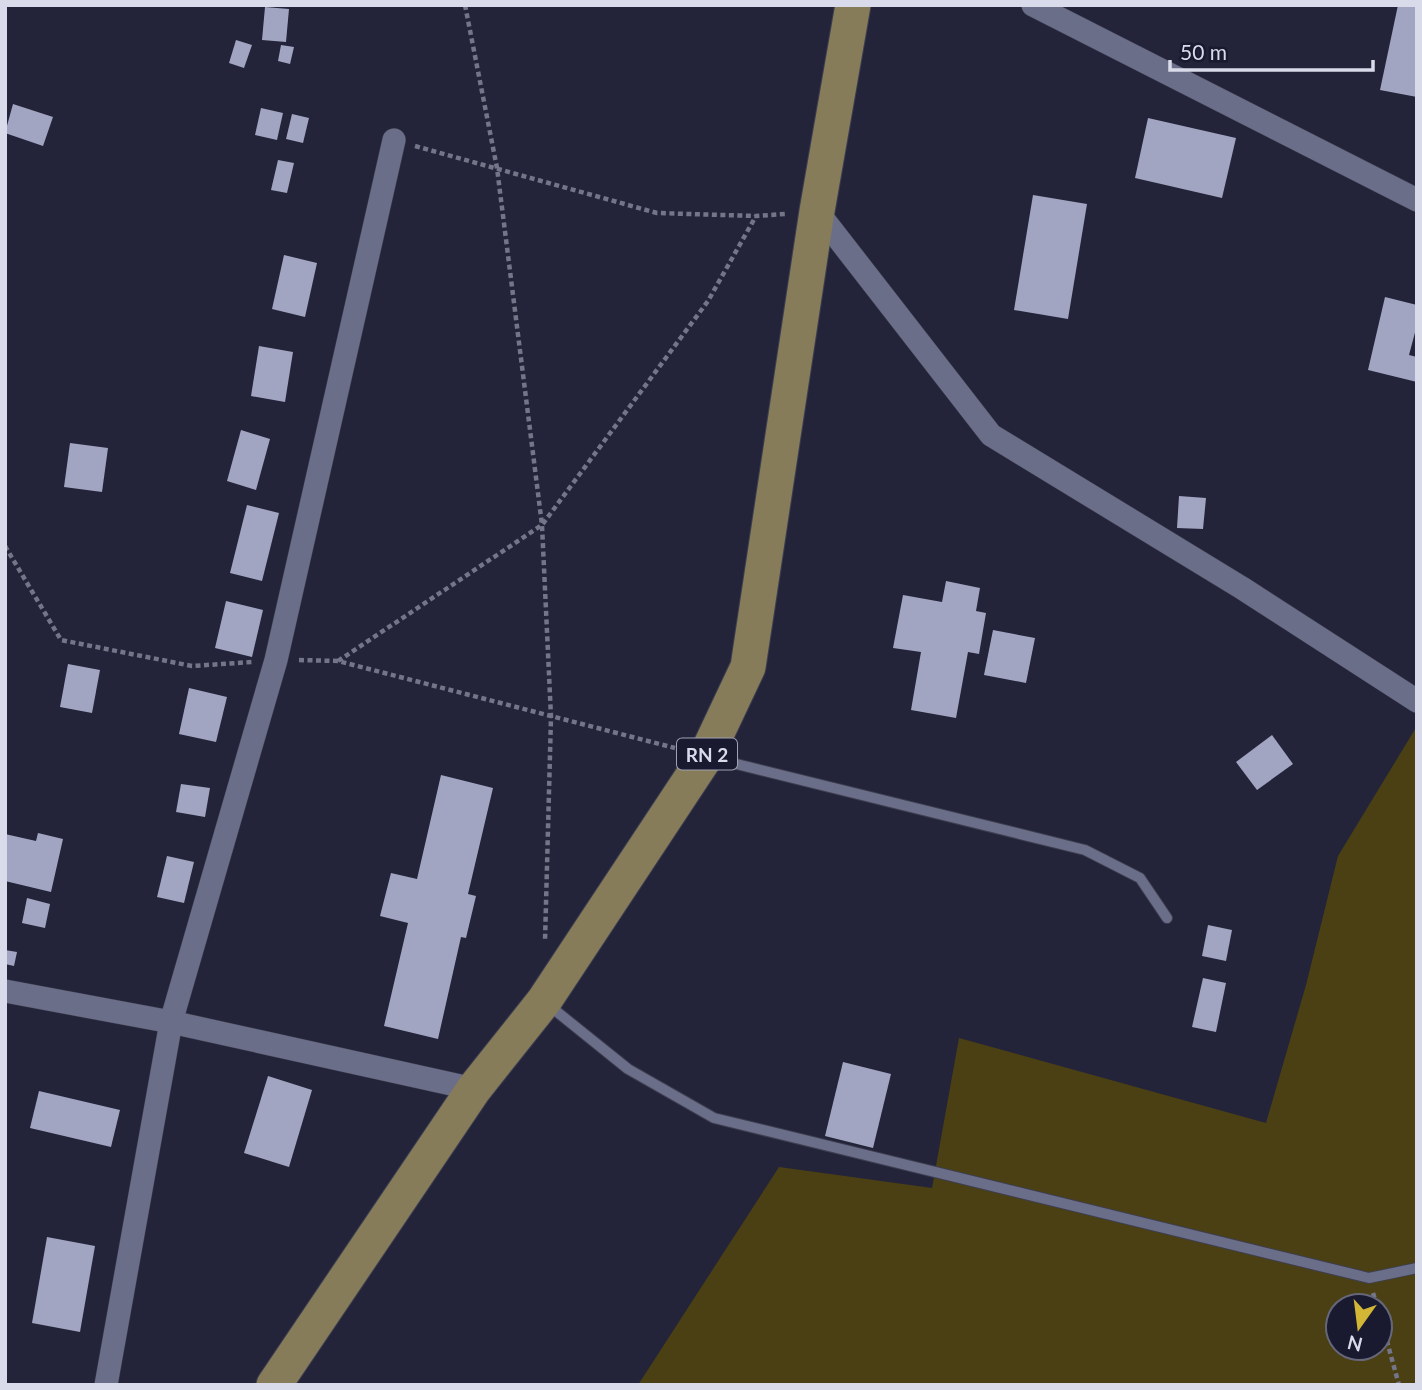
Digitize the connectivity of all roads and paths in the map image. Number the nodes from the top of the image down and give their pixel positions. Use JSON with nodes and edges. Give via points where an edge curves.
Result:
{"nodes":[{"id":1,"x":465,"y":5,"type":"edge"},
{"id":2,"x":853,"y":5,"type":"edge"},
{"id":3,"x":1033,"y":5,"type":"edge"},
{"id":4,"x":394,"y":140,"type":"joint"},
{"id":5,"x":497,"y":168,"type":"junction"},
{"id":6,"x":1417,"y":200,"type":"edge"},
{"id":7,"x":817,"y":211,"type":"junction"},
{"id":8,"x":755,"y":216,"type":"junction"},
{"id":9,"x":542,"y":525,"type":"junction"},
{"id":10,"x":5,"y":546,"type":"edge"},
{"id":11,"x":276,"y":660,"type":"junction"},
{"id":12,"x":338,"y":662,"type":"junction"},
{"id":13,"x":1417,"y":701,"type":"edge"},
{"id":14,"x":551,"y":717,"type":"junction"},
{"id":15,"x":706,"y":756,"type":"junction"},
{"id":16,"x":1167,"y":918,"type":"dead end"},
{"id":17,"x":545,"y":947,"type":"dead end"},
{"id":18,"x":5,"y":991,"type":"edge"},
{"id":19,"x":544,"y":1001,"type":"junction"},
{"id":20,"x":171,"y":1022,"type":"junction"},
{"id":21,"x":474,"y":1089,"type":"junction"},
{"id":22,"x":1417,"y":1268,"type":"edge"},
{"id":23,"x":1393,"y":1362,"type":"edge"},
{"id":24,"x":106,"y":1385,"type":"edge"},
{"id":25,"x":274,"y":1385,"type":"edge"},
{"id":26,"x":1399,"y":1385,"type":"edge"}],
"edges":[{"from":1,"to":5,"type":"path"},
{"from":2,"to":7,"type":"main road","number":"RN 2"},
{"from":3,"to":6,"type":"street"},
{"from":4,"to":5,"type":"path"},
{"from":4,"to":11,"type":"street"},
{"from":5,"to":8,"type":"path","via":[[657,213]]},
{"from":5,"to":9,"type":"path"},
{"from":7,"to":8,"type":"path"},
{"from":7,"to":13,"type":"street","via":[[991,435]]},
{"from":7,"to":15,"type":"main road","number":"RN 2","via":[[748,667]]},
{"from":8,"to":9,"type":"path","via":[[708,301]]},
{"from":9,"to":12,"type":"path"},
{"from":9,"to":14,"type":"path"},
{"from":10,"to":11,"type":"path","via":[[61,640],[192,666]]},
{"from":11,"to":12,"type":"path"},
{"from":11,"to":20,"type":"street"},
{"from":12,"to":14,"type":"path"},
{"from":14,"to":15,"type":"path"},
{"from":14,"to":17,"type":"path"},
{"from":15,"to":16,"type":"lane","via":[[1085,850],[1140,878]]},
{"from":15,"to":19,"type":"main road","number":"RN 2"},
{"from":18,"to":20,"type":"street"},
{"from":19,"to":21,"type":"main road","number":"RN 2"},
{"from":19,"to":22,"type":"lane","via":[[628,1069],[714,1118],[1370,1278]]},
{"from":20,"to":21,"type":"street"},
{"from":20,"to":24,"type":"street"},
{"from":21,"to":25,"type":"main road","number":"RN 2"},
{"from":23,"to":26,"type":"path"}]}
